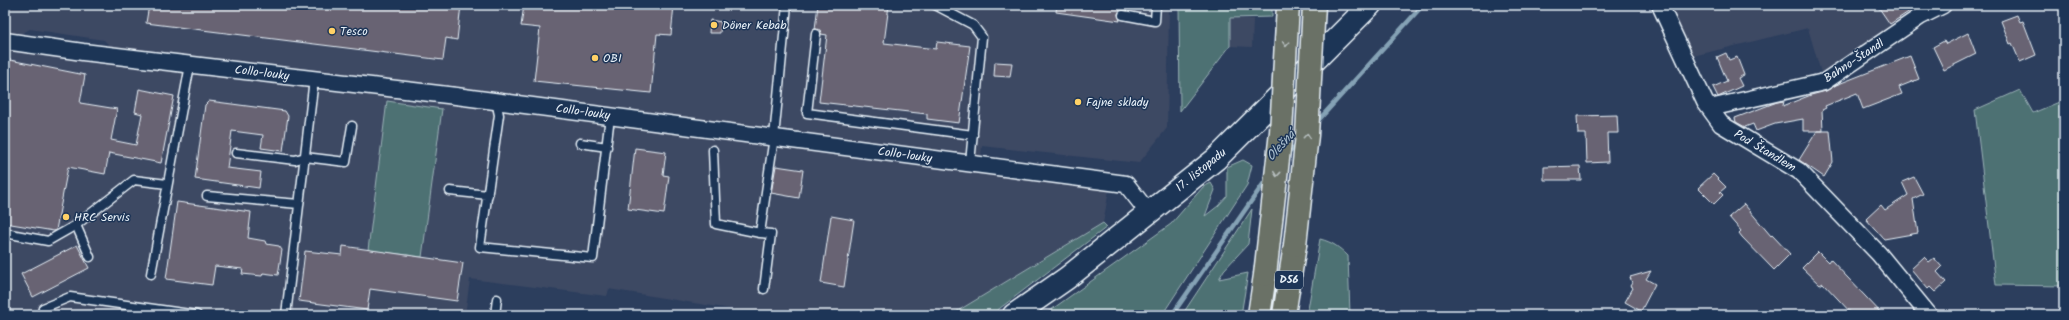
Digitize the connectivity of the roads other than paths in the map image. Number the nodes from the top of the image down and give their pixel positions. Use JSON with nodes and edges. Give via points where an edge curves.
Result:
{"nodes":[{"id":1,"x":787,"y":5,"type":"edge"},
{"id":2,"x":935,"y":5,"type":"edge"},
{"id":3,"x":1156,"y":5,"type":"edge"},
{"id":4,"x":1288,"y":5,"type":"edge"},
{"id":5,"x":1314,"y":5,"type":"edge"},
{"id":6,"x":1370,"y":5,"type":"edge"},
{"id":7,"x":1660,"y":5,"type":"edge"},
{"id":8,"x":1943,"y":5,"type":"edge"},
{"id":9,"x":1123,"y":15,"type":"dead end"},
{"id":10,"x":816,"y":34,"type":"dead end"},
{"id":11,"x":5,"y":41,"type":"edge"},
{"id":12,"x":190,"y":64,"type":"junction"},
{"id":13,"x":314,"y":79,"type":"junction"},
{"id":14,"x":496,"y":101,"type":"junction"},
{"id":15,"x":1710,"y":108,"type":"junction"},
{"id":16,"x":610,"y":116,"type":"junction"},
{"id":17,"x":352,"y":126,"type":"dead end"},
{"id":18,"x":973,"y":135,"type":"junction"},
{"id":19,"x":774,"y":137,"type":"junction"},
{"id":20,"x":580,"y":143,"type":"dead end"},
{"id":21,"x":606,"y":147,"type":"junction"},
{"id":22,"x":713,"y":150,"type":"dead end"},
{"id":23,"x":236,"y":153,"type":"dead end"},
{"id":24,"x":305,"y":157,"type":"junction"},
{"id":25,"x":970,"y":163,"type":"junction"},
{"id":26,"x":167,"y":184,"type":"junction"},
{"id":27,"x":450,"y":191,"type":"dead end"},
{"id":28,"x":488,"y":195,"type":"junction"},
{"id":29,"x":207,"y":196,"type":"dead end"},
{"id":30,"x":299,"y":204,"type":"junction"},
{"id":31,"x":1148,"y":212,"type":"junction"},
{"id":32,"x":76,"y":225,"type":"junction"},
{"id":33,"x":5,"y":233,"type":"edge"},
{"id":34,"x":760,"y":233,"type":"junction"},
{"id":35,"x":90,"y":257,"type":"dead end"},
{"id":36,"x":151,"y":274,"type":"dead end"},
{"id":37,"x":764,"y":289,"type":"dead end"},
{"id":38,"x":497,"y":299,"type":"dead end"},
{"id":39,"x":42,"y":315,"type":"edge"},
{"id":40,"x":197,"y":315,"type":"edge"},
{"id":41,"x":286,"y":315,"type":"edge"},
{"id":42,"x":495,"y":315,"type":"edge"},
{"id":43,"x":1014,"y":315,"type":"edge"},
{"id":44,"x":1259,"y":315,"type":"edge"},
{"id":45,"x":1284,"y":315,"type":"edge"},
{"id":46,"x":1929,"y":315,"type":"edge"}],
"edges":[{"from":1,"to":19,"type":"lane"},
{"from":2,"to":18,"type":"lane","via":[[973,25],[982,36]]},
{"from":3,"to":9,"type":"lane","via":[[1155,21]]},
{"from":4,"to":44,"type":"highway","number":"D56","one_way":true,"bridge":true,"via":[[1281,132]]},
{"from":45,"to":5,"type":"highway","number":"D56","one_way":true,"bridge":true,"via":[[1295,245],[1307,135]]},
{"from":6,"to":31,"type":"main road","name":"17. listopadu","via":[[1216,159]]},
{"from":7,"to":15,"type":"street","name":"Pod Štandlem"},
{"from":8,"to":15,"type":"street","name":"Bahno-Štandl","via":[[1921,16],[1824,82]]},
{"from":10,"to":18,"type":"lane","via":[[807,113]]},
{"from":11,"to":12,"type":"street","name":"Collo-louky"},
{"from":12,"to":13,"type":"street","name":"Collo-louky"},
{"from":12,"to":26,"type":"lane"},
{"from":13,"to":14,"type":"street","name":"Collo-louky"},
{"from":13,"to":24,"type":"lane"},
{"from":14,"to":16,"type":"street","name":"Collo-louky"},
{"from":14,"to":28,"type":"lane","via":[[499,115]]},
{"from":15,"to":46,"type":"street","name":"Pod Štandlem","via":[[1721,124],[1799,171],[1879,254]]},
{"from":16,"to":19,"type":"street","name":"Collo-louky"},
{"from":16,"to":21,"type":"lane"},
{"from":17,"to":24,"type":"lane","via":[[346,162]]},
{"from":18,"to":25,"type":"lane"},
{"from":19,"to":25,"type":"street","name":"Collo-louky"},
{"from":19,"to":34,"type":"lane"},
{"from":20,"to":21,"type":"lane"},
{"from":21,"to":28,"type":"lane","via":[[593,258],[480,246]]},
{"from":22,"to":34,"type":"lane","via":[[716,224]]},
{"from":23,"to":24,"type":"lane","via":[[295,160]]},
{"from":24,"to":30,"type":"lane"},
{"from":25,"to":31,"type":"street","name":"Collo-louky","via":[[1126,184]]},
{"from":26,"to":32,"type":"lane","via":[[134,180]]},
{"from":26,"to":36,"type":"lane"},
{"from":27,"to":28,"type":"lane"},
{"from":29,"to":30,"type":"lane"},
{"from":30,"to":41,"type":"lane"},
{"from":31,"to":43,"type":"main road","name":"17. listopadu","via":[[1067,278]]},
{"from":32,"to":33,"type":"lane","via":[[48,241]]},
{"from":32,"to":35,"type":"lane"},
{"from":34,"to":37,"type":"lane","via":[[771,234]]},
{"from":38,"to":42,"type":"lane"},
{"from":39,"to":40,"type":"lane","via":[[43,308],[70,297]]}]}
